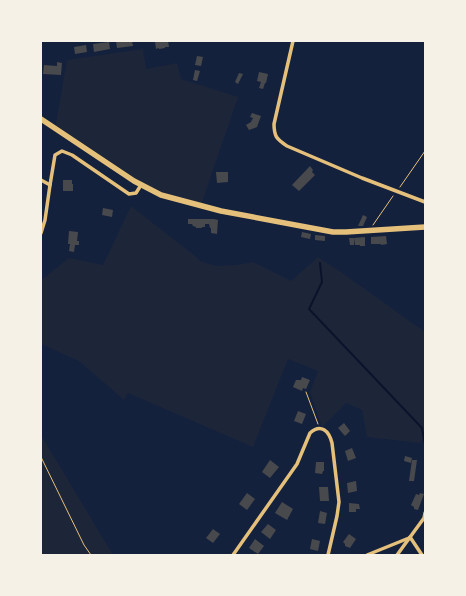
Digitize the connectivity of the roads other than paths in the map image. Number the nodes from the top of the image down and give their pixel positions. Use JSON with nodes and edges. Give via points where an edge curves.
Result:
{"nodes":[{"id":1,"x":292,"y":41,"type":"edge"},
{"id":2,"x":41,"y":119,"type":"edge"},
{"id":3,"x":41,"y":180,"type":"edge"},
{"id":4,"x":50,"y":184,"type":"junction"},
{"id":5,"x":141,"y":185,"type":"junction"},
{"id":6,"x":425,"y":202,"type":"edge"},
{"id":7,"x":425,"y":227,"type":"edge"},
{"id":8,"x":41,"y":233,"type":"edge"},
{"id":9,"x":425,"y":513,"type":"edge"},
{"id":10,"x":410,"y":537,"type":"junction"},
{"id":11,"x":233,"y":555,"type":"edge"},
{"id":12,"x":328,"y":555,"type":"edge"},
{"id":13,"x":367,"y":555,"type":"edge"},
{"id":14,"x":397,"y":555,"type":"edge"},
{"id":15,"x":422,"y":555,"type":"edge"}],
"edges":[{"from":1,"to":6,"type":"street","via":[[274,134],[287,146]]},
{"from":2,"to":5,"type":"main road"},
{"from":3,"to":4,"type":"street"},
{"from":4,"to":5,"type":"street","via":[[55,155],[62,151],[72,155],[129,194],[136,193]]},
{"from":4,"to":8,"type":"street"},
{"from":5,"to":7,"type":"main road","via":[[161,195],[221,211],[332,232]]},
{"from":9,"to":10,"type":"street"},
{"from":10,"to":13,"type":"street"},
{"from":10,"to":14,"type":"street"},
{"from":10,"to":15,"type":"street"},
{"from":11,"to":12,"type":"street","via":[[297,464],[310,433],[319,428],[330,435],[339,502]]}]}
